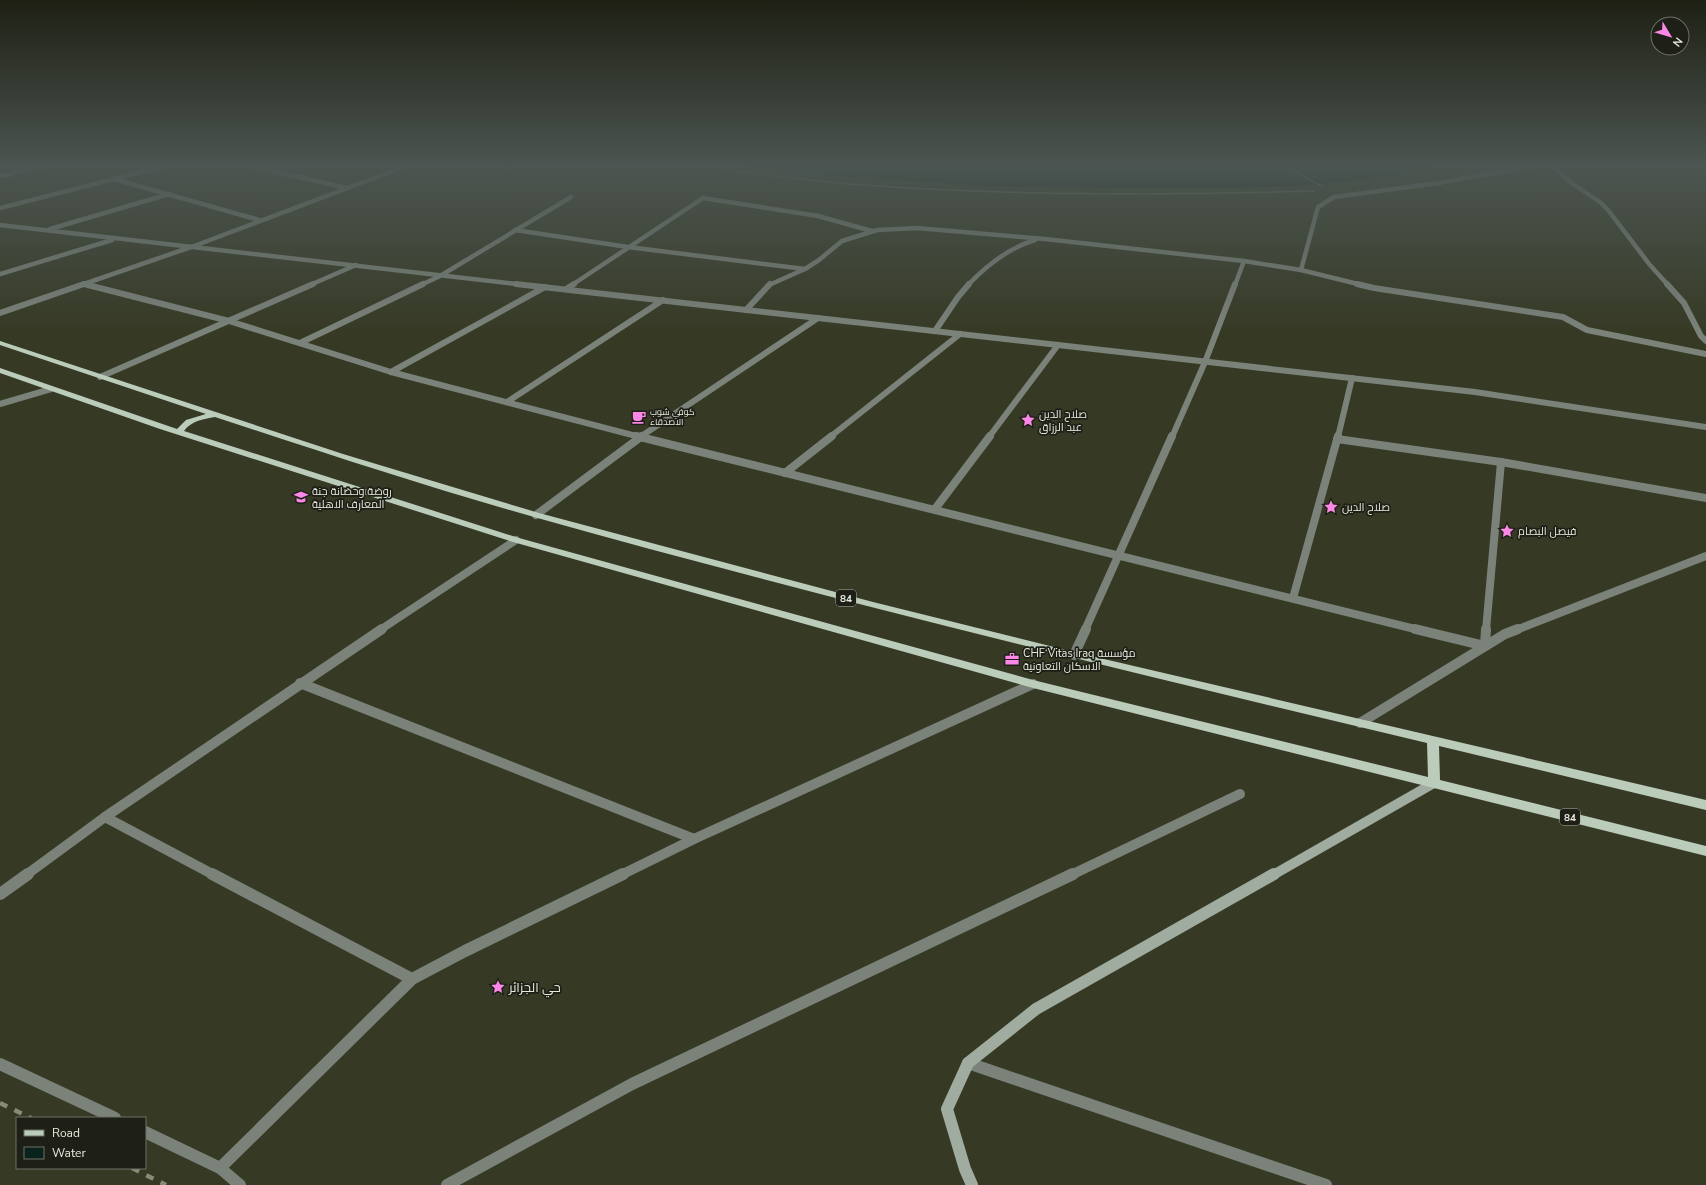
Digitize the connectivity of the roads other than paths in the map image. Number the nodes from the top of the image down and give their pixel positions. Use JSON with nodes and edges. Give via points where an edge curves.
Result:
{"nodes":[{"id":1,"x":79,"y":220,"type":"edge"},
{"id":2,"x":259,"y":220,"type":"edge"},
{"id":3,"x":531,"y":220,"type":"edge"},
{"id":4,"x":669,"y":220,"type":"edge"},
{"id":5,"x":833,"y":220,"type":"edge"},
{"id":6,"x":1314,"y":220,"type":"edge"},
{"id":7,"x":1616,"y":220,"type":"edge"},
{"id":8,"x":0,"y":225,"type":"edge"},
{"id":9,"x":45,"y":230,"type":"junction"},
{"id":10,"x":515,"y":230,"type":"junction"},
{"id":11,"x":872,"y":231,"type":"junction"},
{"id":12,"x":115,"y":239,"type":"junction"},
{"id":13,"x":1045,"y":239,"type":"junction"},
{"id":14,"x":194,"y":246,"type":"junction"},
{"id":15,"x":628,"y":247,"type":"junction"},
{"id":16,"x":1244,"y":261,"type":"junction"},
{"id":17,"x":357,"y":265,"type":"junction"},
{"id":18,"x":805,"y":269,"type":"junction"},
{"id":19,"x":1301,"y":270,"type":"junction"},
{"id":20,"x":0,"y":274,"type":"edge"},
{"id":21,"x":440,"y":276,"type":"junction"},
{"id":22,"x":84,"y":284,"type":"junction"},
{"id":23,"x":545,"y":286,"type":"junction"},
{"id":24,"x":566,"y":289,"type":"junction"},
{"id":25,"x":663,"y":300,"type":"junction"},
{"id":26,"x":746,"y":310,"type":"junction"},
{"id":27,"x":0,"y":313,"type":"edge"},
{"id":28,"x":818,"y":318,"type":"junction"},
{"id":29,"x":229,"y":320,"type":"junction"},
{"id":30,"x":935,"y":331,"type":"junction"},
{"id":31,"x":960,"y":334,"type":"junction"},
{"id":32,"x":1706,"y":341,"type":"edge"},
{"id":33,"x":0,"y":343,"type":"edge"},
{"id":34,"x":300,"y":343,"type":"junction"},
{"id":35,"x":1058,"y":345,"type":"junction"},
{"id":36,"x":1706,"y":354,"type":"edge"},
{"id":37,"x":1205,"y":362,"type":"junction"},
{"id":38,"x":0,"y":370,"type":"edge"},
{"id":39,"x":392,"y":372,"type":"junction"},
{"id":40,"x":100,"y":377,"type":"junction"},
{"id":41,"x":1352,"y":378,"type":"junction"},
{"id":42,"x":51,"y":390,"type":"junction"},
{"id":43,"x":506,"y":402,"type":"junction"},
{"id":44,"x":0,"y":404,"type":"edge"},
{"id":45,"x":194,"y":408,"type":"junction"},
{"id":46,"x":216,"y":415,"type":"junction"},
{"id":47,"x":158,"y":426,"type":"junction"},
{"id":48,"x":1706,"y":427,"type":"edge"},
{"id":49,"x":179,"y":432,"type":"junction"},
{"id":50,"x":640,"y":437,"type":"junction"},
{"id":51,"x":1337,"y":439,"type":"junction"},
{"id":52,"x":1501,"y":462,"type":"junction"},
{"id":53,"x":785,"y":473,"type":"junction"},
{"id":54,"x":1706,"y":498,"type":"edge"},
{"id":55,"x":935,"y":509,"type":"junction"},
{"id":56,"x":536,"y":515,"type":"junction"},
{"id":57,"x":516,"y":540,"type":"junction"},
{"id":58,"x":1119,"y":554,"type":"junction"},
{"id":59,"x":1706,"y":556,"type":"edge"},
{"id":60,"x":1293,"y":598,"type":"junction"},
{"id":61,"x":1485,"y":646,"type":"junction"},
{"id":62,"x":1074,"y":655,"type":"junction"},
{"id":63,"x":300,"y":683,"type":"junction"},
{"id":64,"x":1033,"y":684,"type":"junction"},
{"id":65,"x":1360,"y":723,"type":"junction"},
{"id":66,"x":1433,"y":741,"type":"junction"},
{"id":67,"x":1434,"y":783,"type":"junction"},
{"id":68,"x":1240,"y":794,"type":"dead end"},
{"id":69,"x":1706,"y":805,"type":"edge"},
{"id":70,"x":105,"y":817,"type":"junction"},
{"id":71,"x":694,"y":839,"type":"junction"},
{"id":72,"x":1706,"y":851,"type":"edge"},
{"id":73,"x":0,"y":894,"type":"edge"},
{"id":74,"x":412,"y":979,"type":"junction"},
{"id":75,"x":968,"y":1063,"type":"junction"},
{"id":76,"x":0,"y":1064,"type":"edge"},
{"id":77,"x":113,"y":1117,"type":"edge"},
{"id":78,"x":146,"y":1132,"type":"edge"},
{"id":79,"x":220,"y":1168,"type":"junction"},
{"id":80,"x":240,"y":1185,"type":"edge"},
{"id":81,"x":447,"y":1185,"type":"edge"},
{"id":82,"x":972,"y":1185,"type":"edge"},
{"id":83,"x":1326,"y":1185,"type":"edge"}],
"edges":[{"from":1,"to":9,"type":"street"},
{"from":2,"to":14,"type":"street"},
{"from":3,"to":10,"type":"street"},
{"from":4,"to":15,"type":"street"},
{"from":5,"to":11,"type":"street"},
{"from":6,"to":19,"type":"street"},
{"from":7,"to":32,"type":"street","via":[[1650,266],[1684,303]]},
{"from":8,"to":9,"type":"street"},
{"from":9,"to":12,"type":"street"},
{"from":10,"to":15,"type":"street"},
{"from":10,"to":21,"type":"street"},
{"from":11,"to":13,"type":"street","via":[[917,228]]},
{"from":11,"to":18,"type":"street","via":[[842,241]]},
{"from":12,"to":14,"type":"street"},
{"from":12,"to":20,"type":"street"},
{"from":13,"to":16,"type":"street"},
{"from":13,"to":30,"type":"street","via":[[1026,242],[1002,255],[958,297]]},
{"from":14,"to":17,"type":"street"},
{"from":14,"to":22,"type":"street"},
{"from":15,"to":18,"type":"street"},
{"from":15,"to":24,"type":"street"},
{"from":16,"to":19,"type":"street"},
{"from":16,"to":37,"type":"street"},
{"from":17,"to":21,"type":"street"},
{"from":17,"to":29,"type":"street"},
{"from":18,"to":26,"type":"street","via":[[771,283]]},
{"from":19,"to":36,"type":"street","via":[[1374,288],[1563,317],[1587,330]]},
{"from":21,"to":23,"type":"street"},
{"from":21,"to":34,"type":"street"},
{"from":22,"to":27,"type":"street"},
{"from":22,"to":29,"type":"street"},
{"from":23,"to":24,"type":"street"},
{"from":23,"to":39,"type":"street"},
{"from":24,"to":25,"type":"street"},
{"from":25,"to":26,"type":"street"},
{"from":25,"to":43,"type":"street"},
{"from":26,"to":28,"type":"street"},
{"from":28,"to":30,"type":"street"},
{"from":28,"to":50,"type":"street"},
{"from":29,"to":34,"type":"street"},
{"from":29,"to":40,"type":"street"},
{"from":30,"to":31,"type":"street"},
{"from":31,"to":35,"type":"street"},
{"from":31,"to":53,"type":"street"},
{"from":33,"to":40,"type":"main road","number":"84"},
{"from":34,"to":39,"type":"street"},
{"from":35,"to":37,"type":"street"},
{"from":35,"to":55,"type":"street"},
{"from":37,"to":41,"type":"street"},
{"from":37,"to":58,"type":"street"},
{"from":38,"to":42,"type":"main road","number":"84"},
{"from":39,"to":43,"type":"street"},
{"from":40,"to":45,"type":"main road","number":"84"},
{"from":41,"to":48,"type":"street","via":[[1475,392]]},
{"from":41,"to":51,"type":"street"},
{"from":42,"to":44,"type":"street"},
{"from":42,"to":47,"type":"main road","number":"84"},
{"from":43,"to":50,"type":"street"},
{"from":45,"to":46,"type":"main road","number":"84"},
{"from":45,"to":47,"type":"main road","via":[[186,417]]},
{"from":46,"to":49,"type":"main road","via":[[189,421],[181,426]]},
{"from":46,"to":56,"type":"main road","number":"84","via":[[340,456]]},
{"from":47,"to":49,"type":"main road","number":"84"},
{"from":49,"to":57,"type":"main road","number":"84"},
{"from":50,"to":53,"type":"street"},
{"from":50,"to":56,"type":"street"},
{"from":51,"to":52,"type":"street"},
{"from":51,"to":60,"type":"street"},
{"from":52,"to":54,"type":"street"},
{"from":52,"to":61,"type":"street"},
{"from":53,"to":55,"type":"street"},
{"from":55,"to":58,"type":"street"},
{"from":56,"to":62,"type":"main road","number":"84","via":[[870,604]]},
{"from":57,"to":63,"type":"street"},
{"from":57,"to":64,"type":"main road","number":"84"},
{"from":58,"to":60,"type":"street"},
{"from":58,"to":62,"type":"street"},
{"from":59,"to":61,"type":"street","via":[[1505,634]]},
{"from":60,"to":61,"type":"street"},
{"from":61,"to":65,"type":"street"},
{"from":62,"to":65,"type":"main road","number":"84"},
{"from":63,"to":70,"type":"street"},
{"from":63,"to":71,"type":"street"},
{"from":64,"to":67,"type":"main road","number":"84"},
{"from":64,"to":71,"type":"street"},
{"from":65,"to":66,"type":"main road","number":"84"},
{"from":66,"to":67,"type":"main road"},
{"from":66,"to":69,"type":"main road","number":"84"},
{"from":67,"to":72,"type":"main road","number":"84"},
{"from":67,"to":75,"type":"street","via":[[1036,1009]]},
{"from":68,"to":81,"type":"street","via":[[639,1081]]},
{"from":70,"to":73,"type":"street"},
{"from":70,"to":74,"type":"street"},
{"from":71,"to":74,"type":"street"},
{"from":74,"to":79,"type":"street"},
{"from":75,"to":82,"type":"street","via":[[947,1110]]},
{"from":75,"to":83,"type":"street"},
{"from":76,"to":77,"type":"street"},
{"from":78,"to":79,"type":"street"},
{"from":79,"to":80,"type":"street"}]}
